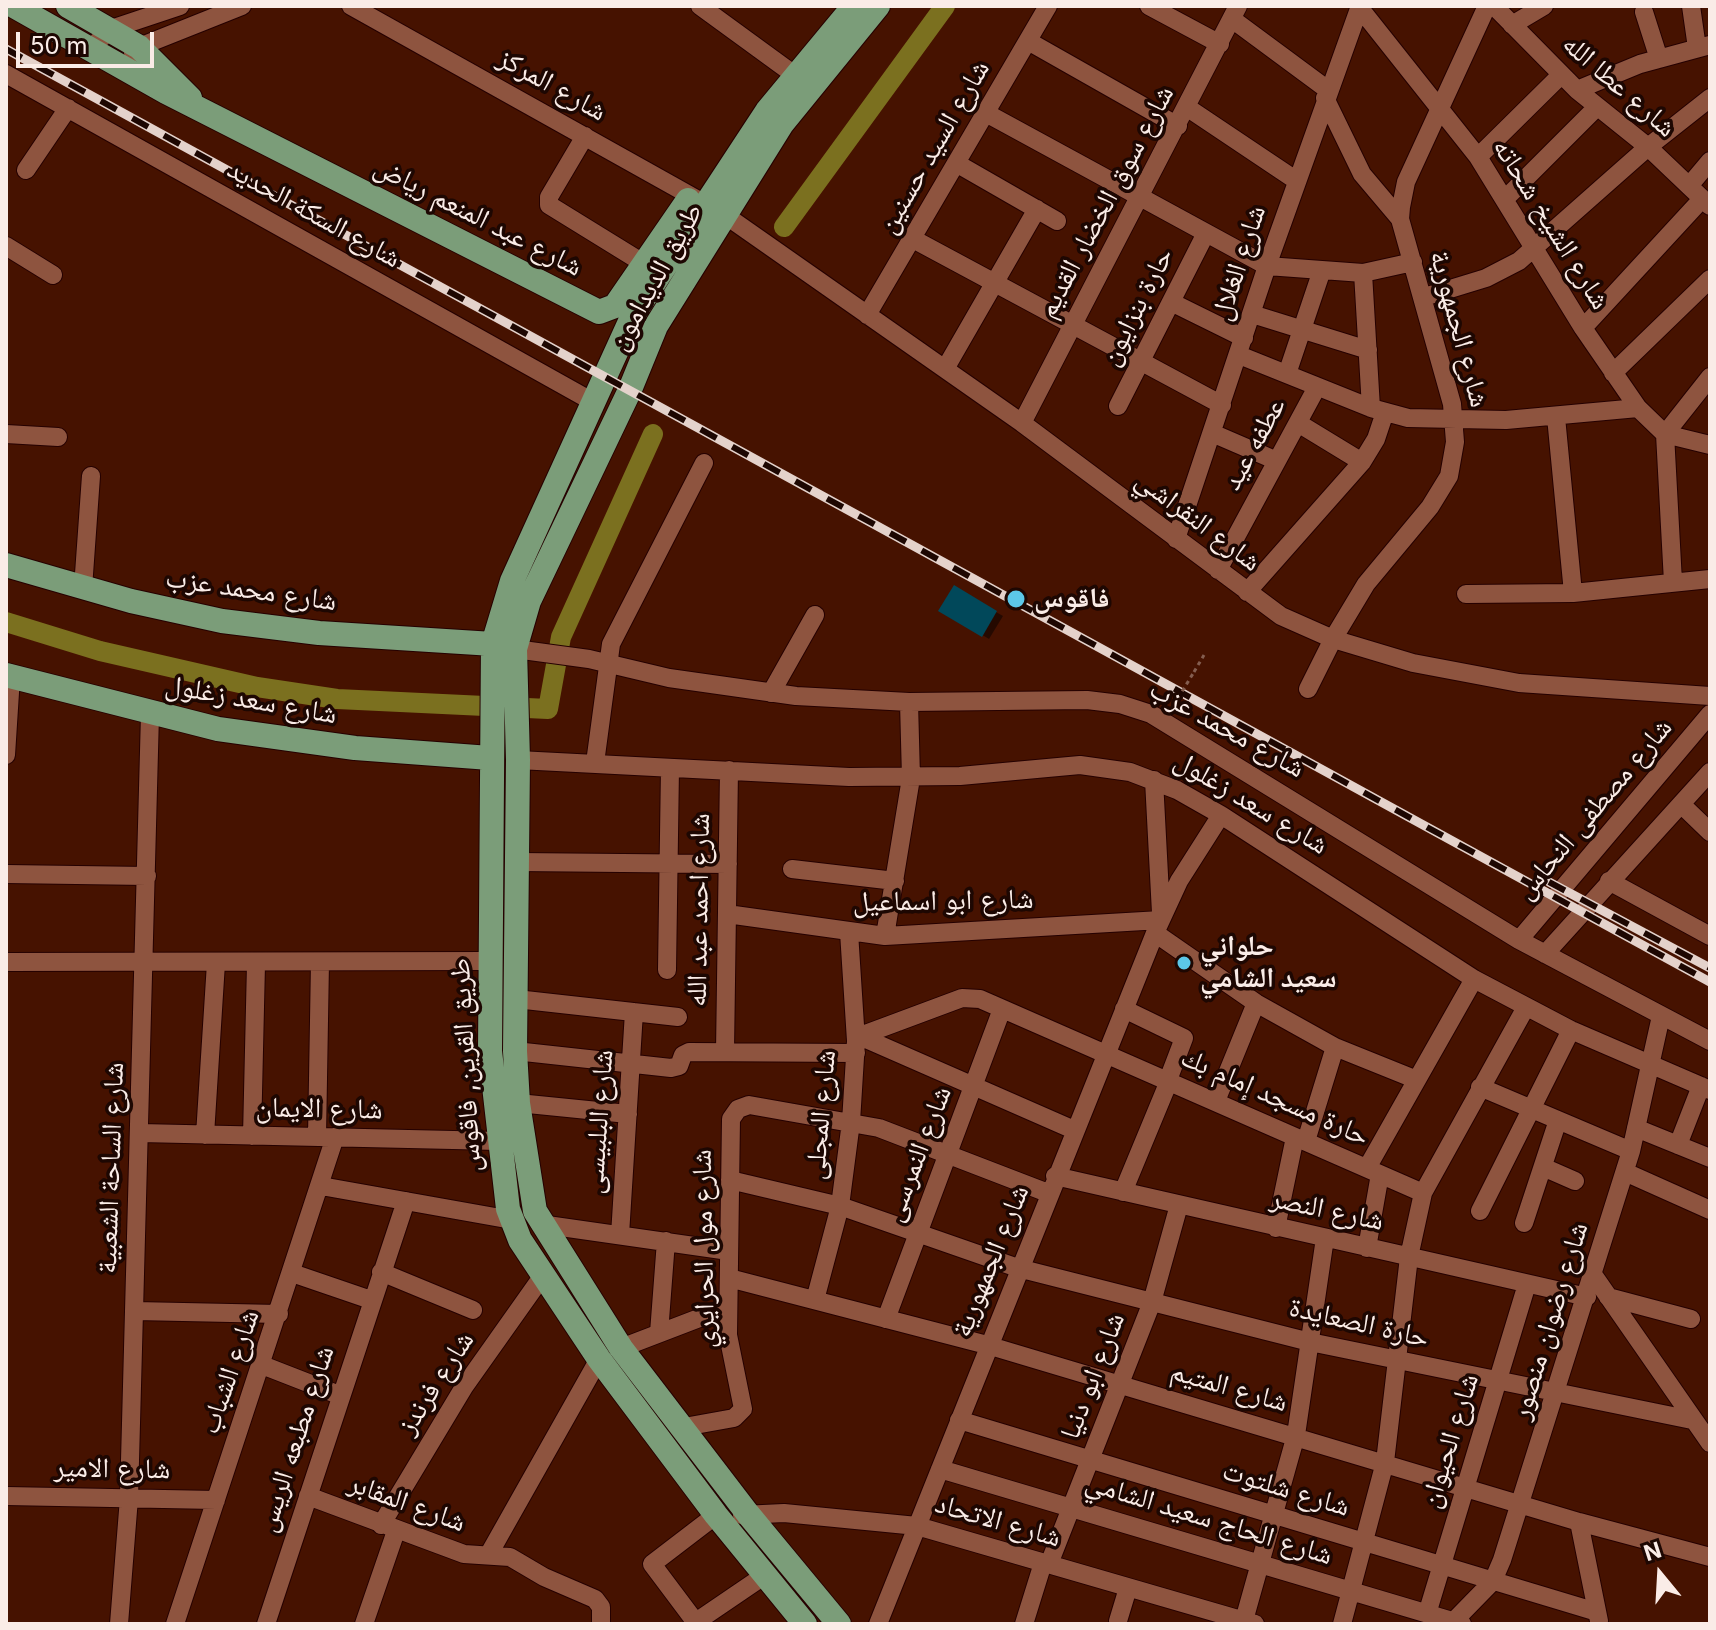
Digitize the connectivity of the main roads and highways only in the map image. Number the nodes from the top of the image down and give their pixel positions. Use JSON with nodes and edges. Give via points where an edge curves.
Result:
{"nodes":[{"id":1,"x":14,"y":6,"type":"edge"},
{"id":2,"x":68,"y":6,"type":"edge"},
{"id":3,"x":854,"y":6,"type":"edge"},
{"id":4,"x":878,"y":6,"type":"edge"},
{"id":5,"x":194,"y":103,"type":"junction"},
{"id":6,"x":775,"y":118,"type":"junction"},
{"id":7,"x":707,"y":204,"type":"junction"},
{"id":8,"x":558,"y":511,"type":"junction"},
{"id":9,"x":6,"y":565,"type":"edge"},
{"id":10,"x":510,"y":656,"type":"junction"},
{"id":11,"x":9,"y":676,"type":"edge"},
{"id":12,"x":491,"y":746,"type":"junction"},
{"id":13,"x":610,"y":1353,"type":"junction"},
{"id":14,"x":805,"y":1624,"type":"edge"},
{"id":15,"x":839,"y":1624,"type":"edge"}],
"edges":[{"from":1,"to":5,"type":"main road","name":"شارع عبد المنعم رياض"},
{"from":2,"to":5,"type":"main road","name":"شارع عبد المنعم رياض","via":[[139,47]]},
{"from":3,"to":6,"type":"main road","name":"طريق الديدامون","via":[[796,76]]},
{"from":4,"to":6,"type":"main road","name":"طريق الديدامون"},
{"from":5,"to":7,"type":"main road","name":"شارع عبد المنعم رياض","via":[[593,310],[605,312],[615,306],[643,263]]},
{"from":6,"to":7,"type":"main road","name":"طريق الديدامون"},
{"from":7,"to":8,"type":"main road","name":"طريق الديدامون","via":[[656,326]]},
{"from":7,"to":8,"type":"main road","name":"طريق الديدامون","via":[[626,327]]},
{"from":8,"to":10,"type":"main road","name":"طريق الديدامون","via":[[512,581]]},
{"from":9,"to":10,"type":"main road","name":"شارع محمد عزب","via":[[175,612]]},
{"from":10,"to":12,"type":"main road","name":"طريق القرين, فاقوس"},
{"from":10,"to":13,"type":"main road","name":"طريق القرين, فاقوس","via":[[518,760],[515,1051],[531,1197],[540,1224]]},
{"from":11,"to":12,"type":"main road","name":"شارع سعد زغلول","via":[[150,714],[286,740]]},
{"from":12,"to":13,"type":"main road","name":"طريق القرين, فاقوس","via":[[490,1051],[512,1220],[544,1274]]},
{"from":13,"to":14,"type":"main road","name":"طريق القرين, فاقوس","via":[[718,1517]]},
{"from":13,"to":15,"type":"main road","name":"طريق القرين, فاقوس","via":[[684,1427]]}]}
